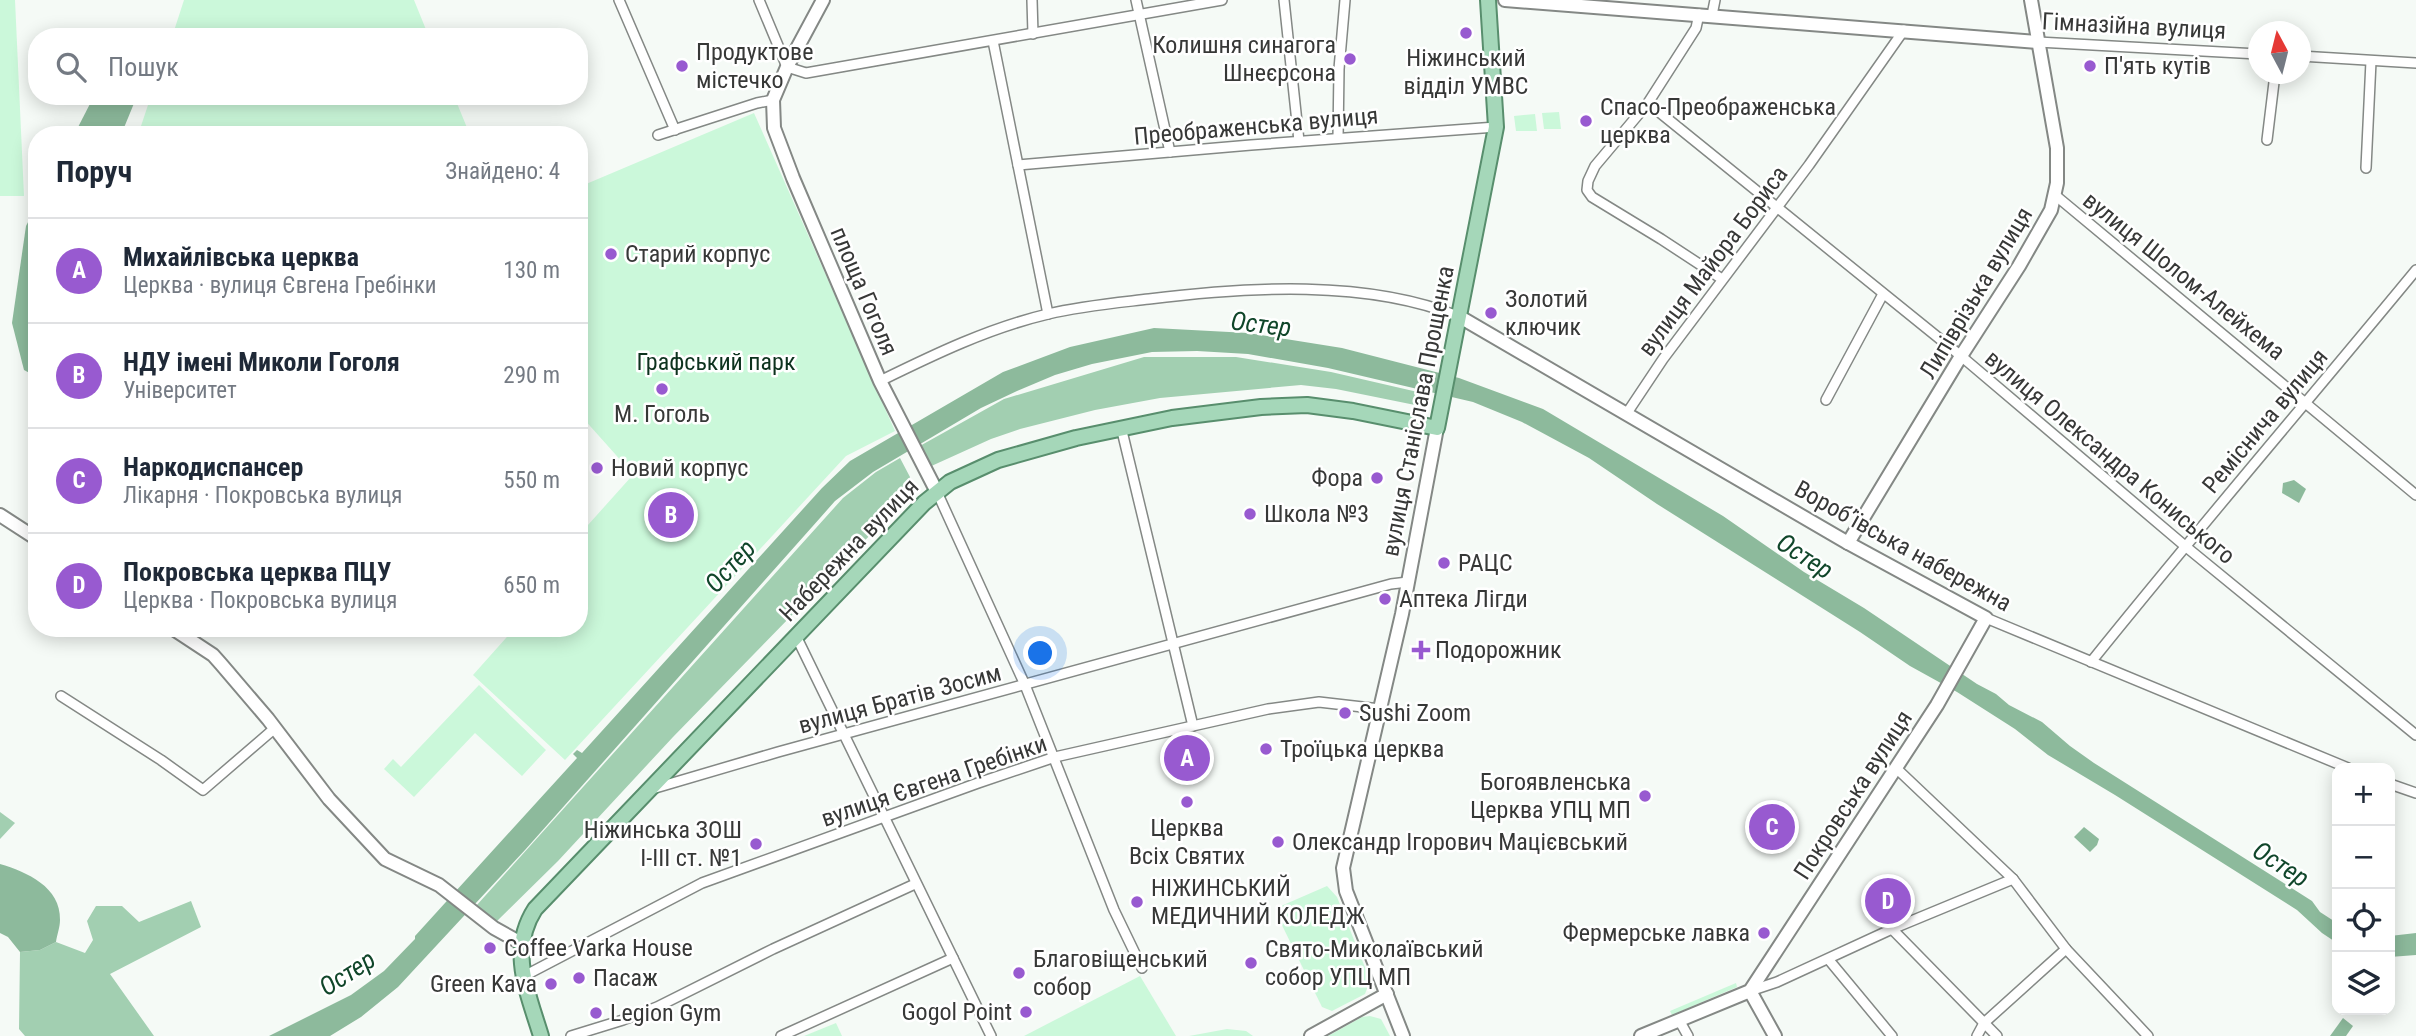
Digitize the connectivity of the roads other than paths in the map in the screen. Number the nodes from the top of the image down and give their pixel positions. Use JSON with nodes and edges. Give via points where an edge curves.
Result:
{"nodes":[{"id":1,"x":619,"y":0,"type":"edge"},
{"id":2,"x":760,"y":0,"type":"edge"},
{"id":3,"x":823,"y":0,"type":"edge"},
{"id":4,"x":1032,"y":0,"type":"edge"},
{"id":5,"x":1136,"y":0,"type":"edge"},
{"id":6,"x":1222,"y":0,"type":"edge"},
{"id":7,"x":1284,"y":0,"type":"edge"},
{"id":8,"x":1345,"y":0,"type":"edge"},
{"id":9,"x":1488,"y":0,"type":"edge"},
{"id":10,"x":1506,"y":0,"type":"edge"},
{"id":11,"x":1715,"y":0,"type":"edge"},
{"id":12,"x":2031,"y":0,"type":"edge"},
{"id":13,"x":1203,"y":2,"type":"edge"},
{"id":14,"x":1140,"y":14,"type":"junction"},
{"id":15,"x":1706,"y":15,"type":"junction"},
{"id":16,"x":1904,"y":30,"type":"junction"},
{"id":17,"x":1033,"y":34,"type":"junction"},
{"id":18,"x":993,"y":41,"type":"junction"},
{"id":19,"x":2038,"y":42,"type":"junction"},
{"id":20,"x":2248,"y":53,"type":"edge"},
{"id":21,"x":2311,"y":58,"type":"edge"},
{"id":22,"x":2371,"y":61,"type":"junction"},
{"id":23,"x":2416,"y":63,"type":"edge"},
{"id":24,"x":787,"y":67,"type":"junction"},
{"id":25,"x":2274,"y":84,"type":"edge"},
{"id":26,"x":773,"y":100,"type":"junction"},
{"id":27,"x":1648,"y":103,"type":"junction"},
{"id":28,"x":1496,"y":128,"type":"junction"},
{"id":29,"x":675,"y":130,"type":"junction"},
{"id":30,"x":658,"y":135,"type":"dead end"},
{"id":31,"x":1338,"y":138,"type":"junction"},
{"id":32,"x":2267,"y":140,"type":"dead end"},
{"id":33,"x":1299,"y":141,"type":"junction"},
{"id":34,"x":1170,"y":152,"type":"junction"},
{"id":35,"x":1018,"y":165,"type":"junction"},
{"id":36,"x":2366,"y":168,"type":"dead end"},
{"id":37,"x":2055,"y":195,"type":"junction"},
{"id":38,"x":1777,"y":206,"type":"junction"},
{"id":39,"x":2416,"y":270,"type":"edge"},
{"id":40,"x":1722,"y":279,"type":"junction"},
{"id":41,"x":1883,"y":294,"type":"junction"},
{"id":42,"x":1048,"y":314,"type":"junction"},
{"id":43,"x":1460,"y":317,"type":"junction"},
{"id":44,"x":1961,"y":356,"type":"junction"},
{"id":45,"x":880,"y":381,"type":"junction"},
{"id":46,"x":1826,"y":400,"type":"dead end"},
{"id":47,"x":2307,"y":403,"type":"junction"},
{"id":48,"x":1627,"y":413,"type":"junction"},
{"id":49,"x":1121,"y":427,"type":"junction"},
{"id":50,"x":1437,"y":428,"type":"junction"},
{"id":51,"x":937,"y":492,"type":"junction"},
{"id":52,"x":2416,"y":495,"type":"edge"},
{"id":53,"x":0,"y":515,"type":"edge"},
{"id":54,"x":28,"y":533,"type":"edge"},
{"id":55,"x":1848,"y":543,"type":"junction"},
{"id":56,"x":2185,"y":546,"type":"junction"},
{"id":57,"x":1408,"y":582,"type":"junction"},
{"id":58,"x":1986,"y":618,"type":"junction"},
{"id":59,"x":796,"y":636,"type":"junction"},
{"id":60,"x":186,"y":637,"type":"edge"},
{"id":61,"x":1174,"y":644,"type":"junction"},
{"id":62,"x":2091,"y":662,"type":"junction"},
{"id":63,"x":1025,"y":685,"type":"junction"},
{"id":64,"x":61,"y":696,"type":"dead end"},
{"id":65,"x":1380,"y":709,"type":"junction"},
{"id":66,"x":1193,"y":726,"type":"junction"},
{"id":67,"x":275,"y":728,"type":"junction"},
{"id":68,"x":843,"y":735,"type":"junction"},
{"id":69,"x":2416,"y":735,"type":"edge"},
{"id":70,"x":1055,"y":757,"type":"junction"},
{"id":71,"x":2336,"y":763,"type":"edge"},
{"id":72,"x":1896,"y":768,"type":"junction"},
{"id":73,"x":2395,"y":786,"type":"edge"},
{"id":74,"x":647,"y":791,"type":"junction"},
{"id":75,"x":2416,"y":793,"type":"edge"},
{"id":76,"x":883,"y":818,"type":"junction"},
{"id":77,"x":2013,"y":879,"type":"junction"},
{"id":78,"x":915,"y":884,"type":"junction"},
{"id":79,"x":1892,"y":929,"type":"junction"},
{"id":80,"x":521,"y":943,"type":"junction"},
{"id":81,"x":2066,"y":949,"type":"junction"},
{"id":82,"x":953,"y":958,"type":"junction"},
{"id":83,"x":1829,"y":960,"type":"junction"},
{"id":84,"x":1142,"y":968,"type":"dead end"},
{"id":85,"x":523,"y":971,"type":"junction"},
{"id":86,"x":1750,"y":991,"type":"junction"},
{"id":87,"x":1387,"y":994,"type":"junction"},
{"id":88,"x":1679,"y":1020,"type":"junction"},
{"id":89,"x":1984,"y":1023,"type":"junction"},
{"id":90,"x":541,"y":1036,"type":"edge"},
{"id":91,"x":571,"y":1036,"type":"edge"},
{"id":92,"x":782,"y":1036,"type":"edge"},
{"id":93,"x":991,"y":1036,"type":"edge"},
{"id":94,"x":1311,"y":1036,"type":"edge"},
{"id":95,"x":1404,"y":1036,"type":"edge"},
{"id":96,"x":1641,"y":1036,"type":"edge"},
{"id":97,"x":1688,"y":1036,"type":"edge"},
{"id":98,"x":1776,"y":1036,"type":"edge"},
{"id":99,"x":1892,"y":1036,"type":"edge"},
{"id":100,"x":1976,"y":1036,"type":"edge"},
{"id":101,"x":1997,"y":1036,"type":"edge"},
{"id":102,"x":2148,"y":1036,"type":"edge"}],
"edges":[{"from":1,"to":29,"type":"street"},
{"from":2,"to":24,"type":"street"},
{"from":3,"to":24,"type":"street"},
{"from":4,"to":17,"type":"street"},
{"from":5,"to":14,"type":"street"},
{"from":6,"to":13,"type":"street"},
{"from":7,"to":33,"type":"street"},
{"from":8,"to":31,"type":"street"},
{"from":9,"to":28,"type":"main road","name":"вулиця Станіслава Прощенка"},
{"from":10,"to":15,"type":"street","name":"Гімназійна вулиця"},
{"from":11,"to":15,"type":"street"},
{"from":12,"to":19,"type":"street","name":"Липіврізька вулиця"},
{"from":13,"to":14,"type":"street"},
{"from":14,"to":17,"type":"street"},
{"from":14,"to":34,"type":"street"},
{"from":15,"to":16,"type":"street","name":"Гімназійна вулиця"},
{"from":15,"to":27,"type":"street"},
{"from":16,"to":19,"type":"street","name":"Гімназійна вулиця"},
{"from":16,"to":38,"type":"street","name":"вулиця Майора Бориса"},
{"from":17,"to":18,"type":"street"},
{"from":18,"to":24,"type":"street","via":[[806,73]]},
{"from":18,"to":35,"type":"street"},
{"from":19,"to":20,"type":"street","name":"Гімназійна вулиця"},
{"from":19,"to":37,"type":"street","name":"Липіврізька вулиця","via":[[2057,148]]},
{"from":21,"to":22,"type":"street"},
{"from":22,"to":23,"type":"street"},
{"from":22,"to":36,"type":"street"},
{"from":24,"to":26,"type":"street"},
{"from":25,"to":32,"type":"street"},
{"from":26,"to":29,"type":"street"},
{"from":26,"to":45,"type":"street","name":"площа Гоголя","via":[[778,139]]},
{"from":27,"to":38,"type":"street","name":"вулиця Олександра Кониського"},
{"from":27,"to":40,"type":"street","via":[[1595,166],[1587,190]]},
{"from":28,"to":31,"type":"street","name":"Преображенська вулиця"},
{"from":28,"to":43,"type":"main road","name":"вулиця Станіслава Прощенка"},
{"from":29,"to":30,"type":"street"},
{"from":31,"to":33,"type":"street","name":"Преображенська вулиця"},
{"from":33,"to":34,"type":"street","name":"Преображенська вулиця"},
{"from":34,"to":35,"type":"street","name":"Преображенська вулиця"},
{"from":35,"to":42,"type":"street"},
{"from":37,"to":44,"type":"street","name":"Липіврізька вулиця","via":[[2019,266]]},
{"from":37,"to":47,"type":"street","name":"вулиця Шолом-Алейхема"},
{"from":38,"to":40,"type":"street","name":"вулиця Майора Бориса"},
{"from":38,"to":41,"type":"street","name":"вулиця Олександра Кониського"},
{"from":39,"to":47,"type":"street","name":"Реміснича вулиця"},
{"from":40,"to":48,"type":"street","name":"вулиця Майора Бориса"},
{"from":41,"to":44,"type":"street","name":"вулиця Олександра Кониського"},
{"from":41,"to":46,"type":"street"},
{"from":42,"to":43,"type":"street","via":[[1186,294],[1305,290],[1376,296]]},
{"from":42,"to":45,"type":"street","via":[[962,342]]},
{"from":43,"to":48,"type":"street","name":"Воробʼївська набережна"},
{"from":43,"to":50,"type":"main road","name":"вулиця Станіслава Прощенка"},
{"from":44,"to":55,"type":"street","name":"Липіврізька вулиця"},
{"from":44,"to":56,"type":"street","name":"вулиця Олександра Кониського"},
{"from":45,"to":51,"type":"street","name":"площа Гоголя"},
{"from":47,"to":52,"type":"street","name":"вулиця Шолом-Алейхема"},
{"from":47,"to":56,"type":"street","name":"Реміснича вулиця"},
{"from":48,"to":55,"type":"street","name":"Воробʼївська набережна"},
{"from":49,"to":50,"type":"main road","name":"Набережна вулиця","via":[[1289,405],[1333,408]]},
{"from":49,"to":51,"type":"main road","name":"Набережна вулиця","via":[[998,460]]},
{"from":49,"to":61,"type":"street"},
{"from":50,"to":57,"type":"street","name":"вулиця Станіслава Прощенка"},
{"from":51,"to":59,"type":"main road","name":"Набережна вулиця"},
{"from":51,"to":63,"type":"street"},
{"from":53,"to":54,"type":"street"},
{"from":55,"to":58,"type":"street","name":"Воробʼївська набережна"},
{"from":56,"to":62,"type":"street","name":"Реміснича вулиця"},
{"from":56,"to":69,"type":"street","name":"вулиця Олександра Кониського"},
{"from":57,"to":61,"type":"street","name":"вулиця Братів Зосим"},
{"from":57,"to":65,"type":"street","name":"вулиця Станіслава Прощенка"},
{"from":58,"to":62,"type":"street","name":"Воробʼївська набережна"},
{"from":58,"to":72,"type":"street","name":"Покровська вулиця"},
{"from":59,"to":68,"type":"street"},
{"from":59,"to":74,"type":"main road","name":"Набережна вулиця"},
{"from":60,"to":67,"type":"street","via":[[213,655]]},
{"from":61,"to":63,"type":"street","name":"вулиця Братів Зосим"},
{"from":61,"to":66,"type":"street"},
{"from":62,"to":71,"type":"street","name":"Воробʼївська набережна"},
{"from":63,"to":68,"type":"street","name":"вулиця Братів Зосим"},
{"from":63,"to":70,"type":"street"},
{"from":64,"to":67,"type":"street","via":[[203,790]]},
{"from":65,"to":66,"type":"street","name":"вулиця Євгена Гребінки","via":[[1320,702]]},
{"from":65,"to":87,"type":"street","name":"вулиця Станіслава Прощенка","via":[[1343,868],[1346,891]]},
{"from":66,"to":70,"type":"street","name":"вулиця Євгена Гребінки"},
{"from":67,"to":80,"type":"street","via":[[329,799],[385,859],[439,885]]},
{"from":68,"to":74,"type":"street","name":"вулиця Братів Зосим"},
{"from":68,"to":76,"type":"street"},
{"from":70,"to":76,"type":"street","name":"вулиця Євгена Гребінки"},
{"from":70,"to":84,"type":"street","via":[[1114,910]]},
{"from":72,"to":77,"type":"street"},
{"from":72,"to":86,"type":"street","name":"Покровська вулиця"},
{"from":73,"to":75,"type":"street"},
{"from":74,"to":80,"type":"main road","name":"Набережна вулиця","via":[[535,909]]},
{"from":76,"to":78,"type":"street"},
{"from":76,"to":85,"type":"street","name":"вулиця Євгена Гребінки","via":[[702,883]]},
{"from":77,"to":79,"type":"street"},
{"from":77,"to":81,"type":"street"},
{"from":78,"to":82,"type":"street"},
{"from":78,"to":91,"type":"street","via":[[657,1007]]},
{"from":79,"to":83,"type":"street"},
{"from":79,"to":89,"type":"street"},
{"from":80,"to":85,"type":"main road","name":"Набережна вулиця"},
{"from":81,"to":89,"type":"street"},
{"from":81,"to":102,"type":"street"},
{"from":82,"to":92,"type":"street"},
{"from":82,"to":93,"type":"street"},
{"from":83,"to":86,"type":"street"},
{"from":83,"to":99,"type":"street"},
{"from":85,"to":90,"type":"main road","name":"Набережна вулиця"},
{"from":86,"to":88,"type":"street"},
{"from":86,"to":98,"type":"street"},
{"from":87,"to":94,"type":"street"},
{"from":87,"to":95,"type":"street"},
{"from":88,"to":96,"type":"street"},
{"from":88,"to":97,"type":"street"},
{"from":89,"to":100,"type":"street"},
{"from":89,"to":101,"type":"street"}]}
